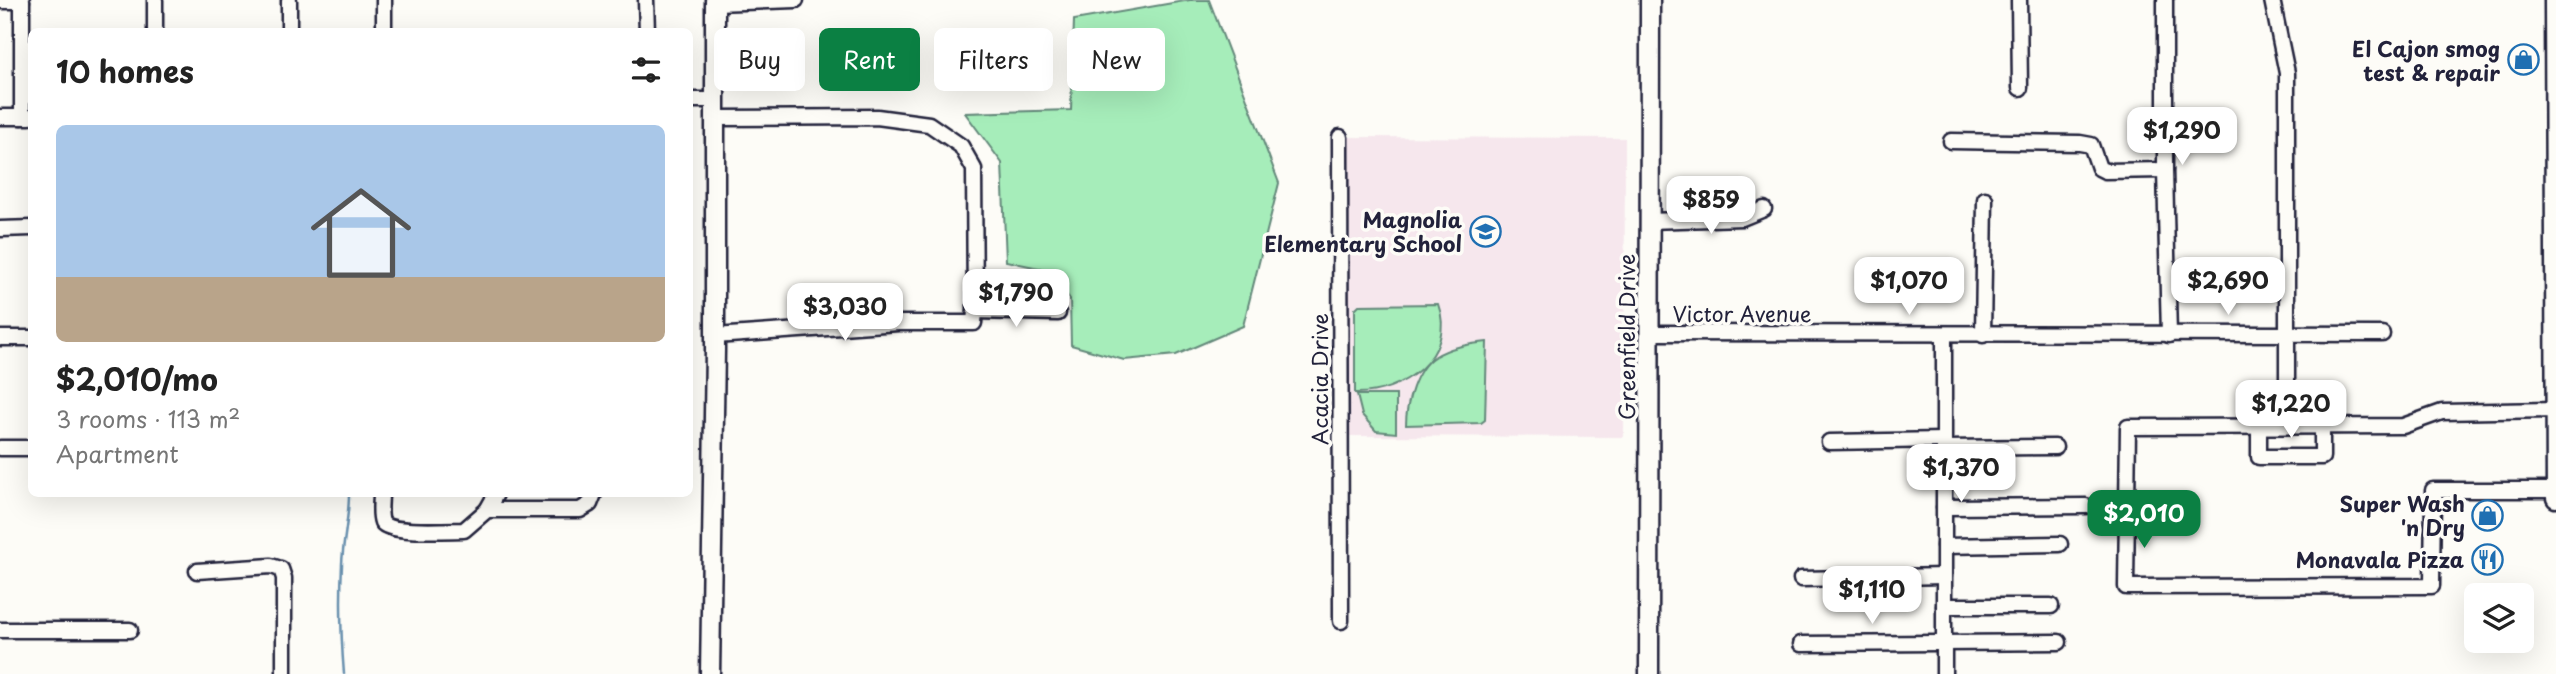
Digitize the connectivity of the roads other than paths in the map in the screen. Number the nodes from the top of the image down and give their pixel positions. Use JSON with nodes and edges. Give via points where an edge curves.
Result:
{"nodes":[{"id":1,"x":22,"y":0,"type":"edge"},
{"id":2,"x":155,"y":0,"type":"edge"},
{"id":3,"x":289,"y":0,"type":"edge"},
{"id":4,"x":384,"y":0,"type":"edge"},
{"id":5,"x":646,"y":0,"type":"edge"},
{"id":6,"x":796,"y":0,"type":"edge"},
{"id":7,"x":1650,"y":0,"type":"edge"},
{"id":8,"x":2019,"y":0,"type":"edge"},
{"id":9,"x":2165,"y":0,"type":"edge"},
{"id":10,"x":2272,"y":0,"type":"edge"},
{"id":11,"x":2554,"y":0,"type":"edge"},
{"id":12,"x":0,"y":1,"type":"edge"},
{"id":13,"x":715,"y":1,"type":"edge"},
{"id":14,"x":155,"y":28,"type":"edge"},
{"id":15,"x":289,"y":28,"type":"edge"},
{"id":16,"x":384,"y":28,"type":"edge"},
{"id":17,"x":647,"y":28,"type":"edge"},
{"id":18,"x":2020,"y":88,"type":"dead end"},
{"id":19,"x":693,"y":101,"type":"edge"},
{"id":20,"x":715,"y":109,"type":"junction"},
{"id":21,"x":0,"y":117,"type":"edge"},
{"id":22,"x":27,"y":117,"type":"edge"},
{"id":23,"x":2556,"y":128,"type":"edge"},
{"id":24,"x":1340,"y":137,"type":"dead end"},
{"id":25,"x":1951,"y":141,"type":"dead end"},
{"id":26,"x":2165,"y":170,"type":"junction"},
{"id":27,"x":1985,"y":199,"type":"dead end"},
{"id":28,"x":1764,"y":209,"type":"dead end"},
{"id":29,"x":1649,"y":221,"type":"junction"},
{"id":30,"x":28,"y":228,"type":"edge"},
{"id":31,"x":0,"y":229,"type":"edge"},
{"id":32,"x":975,"y":283,"type":"junction"},
{"id":33,"x":1046,"y":283,"type":"dead end"},
{"id":34,"x":975,"y":311,"type":"junction"},
{"id":35,"x":1058,"y":313,"type":"dead end"},
{"id":36,"x":1648,"y":333,"type":"junction"},
{"id":37,"x":2382,"y":334,"type":"dead end"},
{"id":38,"x":1944,"y":335,"type":"junction"},
{"id":39,"x":1983,"y":335,"type":"junction"},
{"id":40,"x":2169,"y":335,"type":"junction"},
{"id":41,"x":2287,"y":335,"type":"junction"},
{"id":42,"x":715,"y":336,"type":"junction"},
{"id":43,"x":0,"y":338,"type":"edge"},
{"id":44,"x":28,"y":338,"type":"edge"},
{"id":45,"x":2287,"y":396,"type":"dead end"},
{"id":46,"x":2556,"y":410,"type":"edge"},
{"id":47,"x":2259,"y":426,"type":"junction"},
{"id":48,"x":2322,"y":426,"type":"junction"},
{"id":49,"x":1829,"y":442,"type":"dead end"},
{"id":50,"x":1944,"y":444,"type":"junction"},
{"id":51,"x":2055,"y":447,"type":"dead end"},
{"id":52,"x":0,"y":448,"type":"edge"},
{"id":53,"x":28,"y":448,"type":"edge"},
{"id":54,"x":2556,"y":490,"type":"edge"},
{"id":55,"x":381,"y":497,"type":"edge"},
{"id":56,"x":494,"y":497,"type":"edge"},
{"id":57,"x":592,"y":498,"type":"edge"},
{"id":58,"x":2556,"y":498,"type":"edge"},
{"id":59,"x":2086,"y":506,"type":"dead end"},
{"id":60,"x":1944,"y":507,"type":"junction"},
{"id":61,"x":487,"y":510,"type":"junction"},
{"id":62,"x":2060,"y":544,"type":"dead end"},
{"id":63,"x":1944,"y":545,"type":"junction"},
{"id":64,"x":197,"y":571,"type":"dead end"},
{"id":65,"x":1944,"y":576,"type":"junction"},
{"id":66,"x":1801,"y":579,"type":"dead end"},
{"id":67,"x":1944,"y":606,"type":"junction"},
{"id":68,"x":2050,"y":606,"type":"dead end"},
{"id":69,"x":1341,"y":621,"type":"dead end"},
{"id":70,"x":130,"y":630,"type":"dead end"},
{"id":71,"x":0,"y":631,"type":"edge"},
{"id":72,"x":1944,"y":642,"type":"junction"},
{"id":73,"x":2059,"y":642,"type":"dead end"},
{"id":74,"x":1801,"y":644,"type":"dead end"},
{"id":75,"x":284,"y":674,"type":"edge"},
{"id":76,"x":710,"y":674,"type":"edge"},
{"id":77,"x":1648,"y":674,"type":"edge"},
{"id":78,"x":1944,"y":674,"type":"edge"}],
"edges":[{"from":1,"to":12,"type":"street"},
{"from":1,"to":22,"type":"street"},
{"from":2,"to":14,"type":"street"},
{"from":3,"to":15,"type":"street"},
{"from":4,"to":16,"type":"street"},
{"from":5,"to":17,"type":"street"},
{"from":6,"to":13,"type":"street"},
{"from":7,"to":29,"type":"main road","name":"Greenfield Drive"},
{"from":8,"to":18,"type":"street"},
{"from":9,"to":26,"type":"street"},
{"from":10,"to":41,"type":"street","via":[[2287,73]]},
{"from":11,"to":23,"type":"main road"},
{"from":13,"to":20,"type":"main road"},
{"from":19,"to":20,"type":"street"},
{"from":20,"to":32,"type":"street","via":[[929,124],[961,146],[974,169]]},
{"from":20,"to":42,"type":"main road"},
{"from":21,"to":22,"type":"street"},
{"from":23,"to":46,"type":"main road"},
{"from":24,"to":69,"type":"street","name":"Acacia Drive"},
{"from":25,"to":26,"type":"street","via":[[2080,143],[2091,145],[2099,168],[2105,171]]},
{"from":26,"to":40,"type":"street"},
{"from":27,"to":39,"type":"street"},
{"from":28,"to":29,"type":"street","via":[[1742,218]]},
{"from":29,"to":36,"type":"main road","name":"Greenfield Drive"},
{"from":30,"to":31,"type":"street"},
{"from":32,"to":33,"type":"street"},
{"from":32,"to":34,"type":"street"},
{"from":34,"to":35,"type":"street"},
{"from":34,"to":42,"type":"street","via":[[974,323],[876,324]]},
{"from":36,"to":38,"type":"street","name":"Victor Avenue"},
{"from":36,"to":77,"type":"main road","name":"Greenfield Drive"},
{"from":37,"to":41,"type":"street","name":"Victor Avenue"},
{"from":38,"to":39,"type":"street","name":"Victor Avenue"},
{"from":38,"to":50,"type":"street"},
{"from":39,"to":40,"type":"street","name":"Victor Avenue"},
{"from":40,"to":41,"type":"street","name":"Victor Avenue"},
{"from":41,"to":45,"type":"street"},
{"from":42,"to":76,"type":"main road"},
{"from":43,"to":44,"type":"street"},
{"from":46,"to":48,"type":"street","via":[[2442,412],[2403,426]]},
{"from":46,"to":54,"type":"main road"},
{"from":47,"to":48,"type":"street"},
{"from":47,"to":48,"type":"street","via":[[2259,457],[2322,457]]},
{"from":47,"to":54,"type":"street","via":[[2128,426],[2126,587],[2432,586],[2433,490]]},
{"from":49,"to":50,"type":"street"},
{"from":50,"to":51,"type":"street"},
{"from":50,"to":60,"type":"street"},
{"from":52,"to":53,"type":"street"},
{"from":54,"to":58,"type":"main road"},
{"from":55,"to":61,"type":"street","via":[[381,520],[397,530],[464,530]]},
{"from":56,"to":61,"type":"street"},
{"from":57,"to":61,"type":"street","via":[[580,510]]},
{"from":59,"to":60,"type":"street"},
{"from":60,"to":63,"type":"street"},
{"from":62,"to":63,"type":"street"},
{"from":63,"to":65,"type":"street"},
{"from":64,"to":75,"type":"street","via":[[281,569]]},
{"from":65,"to":66,"type":"street"},
{"from":65,"to":67,"type":"street"},
{"from":67,"to":68,"type":"street"},
{"from":67,"to":72,"type":"street"},
{"from":70,"to":71,"type":"street"},
{"from":72,"to":73,"type":"street"},
{"from":72,"to":74,"type":"street"},
{"from":72,"to":78,"type":"street"}]}
